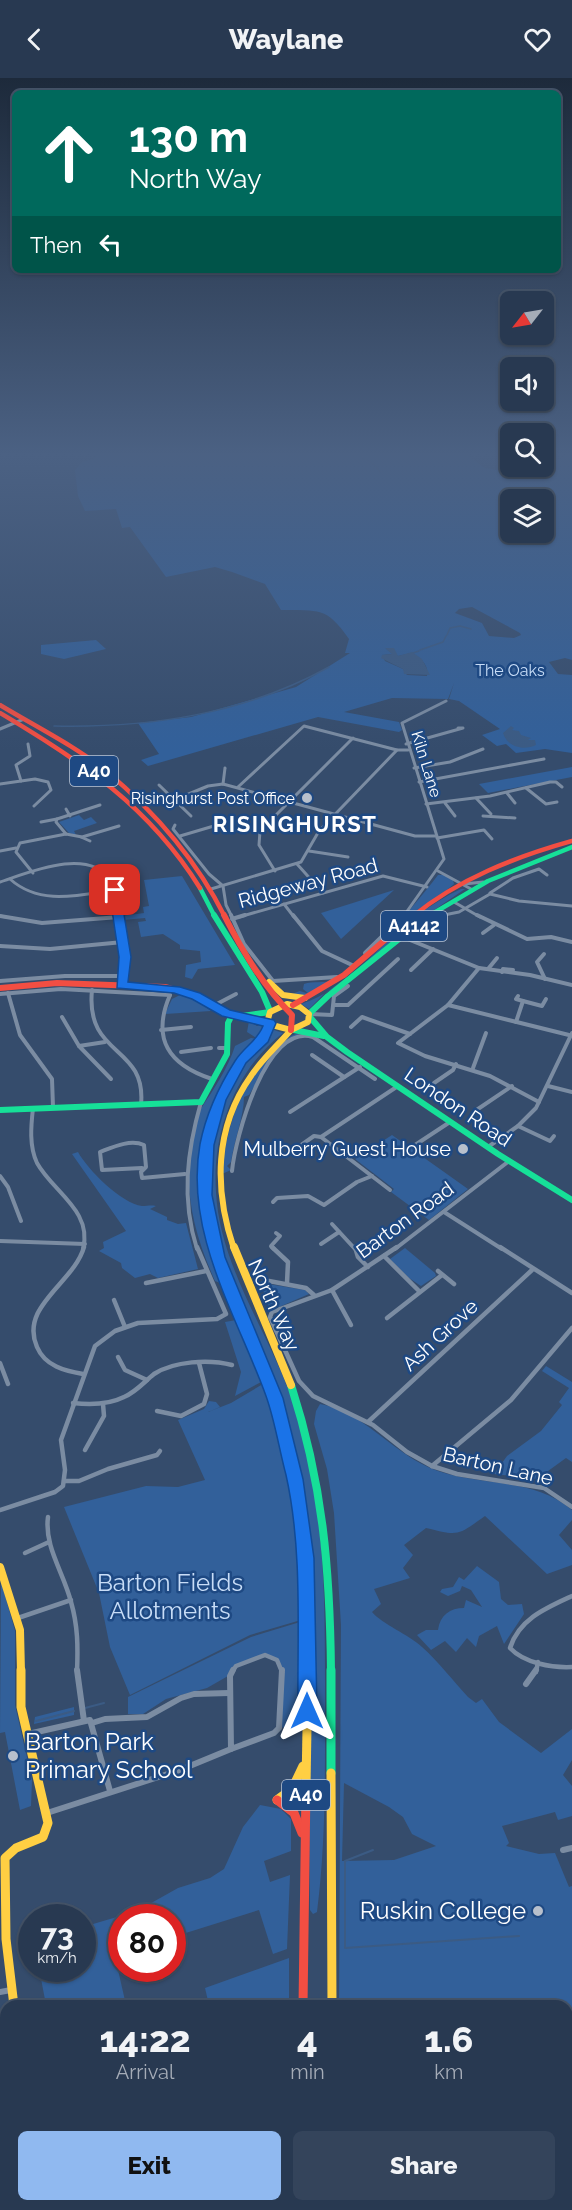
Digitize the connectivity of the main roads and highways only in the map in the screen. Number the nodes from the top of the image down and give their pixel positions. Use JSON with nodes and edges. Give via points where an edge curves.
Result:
{"nodes":[{"id":1,"x":0,"y":705,"type":"edge"},
{"id":2,"x":0,"y":714,"type":"edge"},
{"id":3,"x":17,"y":721,"type":"junction"},
{"id":4,"x":138,"y":804,"type":"junction"},
{"id":5,"x":572,"y":841,"type":"edge"},
{"id":6,"x":572,"y":847,"type":"edge"},
{"id":7,"x":271,"y":984,"type":"junction"},
{"id":8,"x":0,"y":988,"type":"edge"},
{"id":9,"x":318,"y":995,"type":"junction"},
{"id":10,"x":282,"y":1005,"type":"junction"},
{"id":11,"x":292,"y":1005,"type":"junction"},
{"id":12,"x":270,"y":1011,"type":"junction"},
{"id":13,"x":235,"y":1016,"type":"junction"},
{"id":14,"x":309,"y":1016,"type":"junction"},
{"id":15,"x":270,"y":1023,"type":"junction"},
{"id":16,"x":293,"y":1030,"type":"junction"},
{"id":17,"x":327,"y":1037,"type":"junction"},
{"id":18,"x":0,"y":1109,"type":"edge"},
{"id":19,"x":572,"y":1200,"type":"edge"},
{"id":20,"x":0,"y":1568,"type":"edge"},
{"id":21,"x":307,"y":1752,"type":"junction"},
{"id":22,"x":305,"y":1848,"type":"junction"},
{"id":23,"x":2,"y":1870,"type":"edge"},
{"id":24,"x":3,"y":1928,"type":"edge"},
{"id":25,"x":13,"y":2000,"type":"edge"},
{"id":26,"x":303,"y":2000,"type":"edge"},
{"id":27,"x":332,"y":2000,"type":"edge"}],
"edges":[{"from":1,"to":3,"type":"main road","number":"A40"},
{"from":2,"to":3,"type":"main road","number":"A40"},
{"from":3,"to":4,"type":"main road","number":"A40"},
{"from":3,"to":4,"type":"main road","number":"A40","via":[[105,770]]},
{"from":4,"to":7,"type":"main road","number":"A40","via":[[178,844],[211,889],[235,942]]},
{"from":4,"to":12,"type":"main road","number":"A40","via":[[192,875],[228,941],[266,996]]},
{"from":5,"to":9,"type":"main road","number":"A4142","via":[[521,857],[463,884],[420,910]]},
{"from":6,"to":14,"type":"main road","number":"A4142","via":[[528,862],[452,900],[322,999]]},
{"from":7,"to":9,"type":"main road","via":[[290,997]]},
{"from":7,"to":10,"type":"main road"},
{"from":7,"to":11,"type":"main road"},
{"from":8,"to":13,"type":"main road","name":"London Road","via":[[57,983],[176,989]]},
{"from":9,"to":11,"type":"main road","number":"A4142"},
{"from":10,"to":11,"type":"main road"},
{"from":10,"to":12,"type":"main road"},
{"from":10,"to":16,"type":"main road","via":[[292,1015]]},
{"from":11,"to":14,"type":"main road"},
{"from":12,"to":13,"type":"main road"},
{"from":12,"to":15,"type":"main road"},
{"from":13,"to":15,"type":"main road","name":"London Road"},
{"from":13,"to":18,"type":"main road","via":[[227,1024],[228,1048],[201,1102]]},
{"from":14,"to":16,"type":"main road","name":"North Way","via":[[304,1026]]},
{"from":14,"to":17,"type":"main road","name":"London Road"},
{"from":15,"to":16,"type":"main road","name":"London Road","via":[[278,1029]]},
{"from":15,"to":21,"type":"main road","name":"North Way","number":"A40","via":[[264,1039],[241,1061],[220,1100],[207,1145],[205,1195],[218,1257],[264,1368],[284,1430],[299,1508],[306,1585]]},
{"from":16,"to":17,"type":"main road","name":"London Road"},
{"from":16,"to":27,"type":"main road","name":"North Way","number":"A40","via":[[265,1053],[238,1095],[222,1146],[220,1194],[232,1253],[286,1372],[324,1506],[331,1613]]},
{"from":17,"to":19,"type":"main road","name":"London Road"},
{"from":20,"to":23,"type":"main road","via":[[18,1618],[21,1707],[46,1814],[46,1835],[12,1848]]},
{"from":21,"to":22,"type":"main road","number":"A40"},
{"from":21,"to":22,"type":"main road","via":[[298,1780],[277,1800],[288,1804],[295,1813]]},
{"from":22,"to":26,"type":"main road","number":"A40"},
{"from":23,"to":24,"type":"main road"},
{"from":24,"to":25,"type":"main road"}]}
